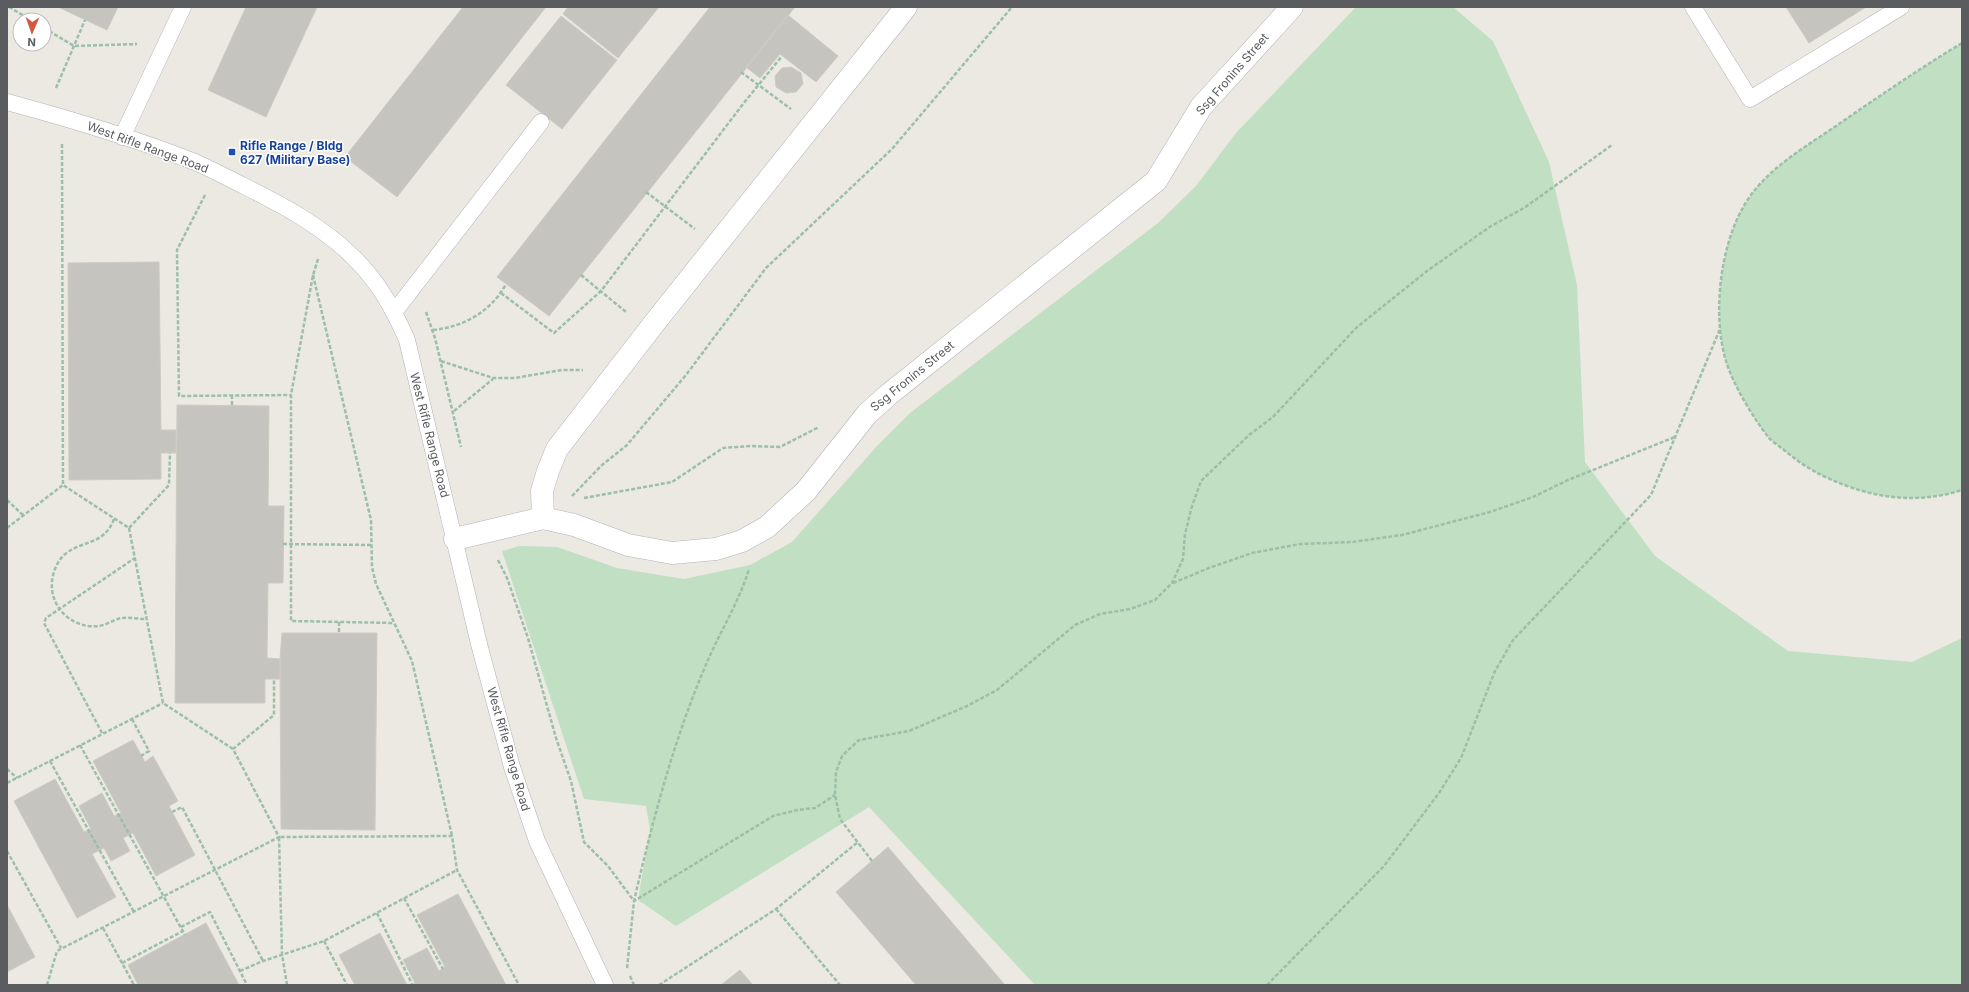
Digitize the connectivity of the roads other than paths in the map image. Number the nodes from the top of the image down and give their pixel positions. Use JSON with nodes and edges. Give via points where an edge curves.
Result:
{"nodes":[{"id":1,"x":183,"y":7,"type":"edge"},
{"id":2,"x":906,"y":7,"type":"edge"},
{"id":3,"x":1292,"y":7,"type":"edge"},
{"id":4,"x":1694,"y":7,"type":"edge"},
{"id":5,"x":1901,"y":7,"type":"edge"},
{"id":6,"x":7,"y":102,"type":"edge"},
{"id":7,"x":541,"y":122,"type":"dead end"},
{"id":8,"x":122,"y":137,"type":"junction"},
{"id":9,"x":395,"y":312,"type":"junction"},
{"id":10,"x":543,"y":518,"type":"junction"},
{"id":11,"x":456,"y":539,"type":"junction"},
{"id":12,"x":605,"y":985,"type":"edge"}],
"edges":[{"from":1,"to":8,"type":"lane"},
{"from":2,"to":10,"type":"street","via":[[648,330],[557,449],[542,491]]},
{"from":3,"to":10,"type":"street","name":"Ssg Fronins Street","via":[[1200,107],[1156,181],[888,395],[867,414],[806,491],[767,527],[747,538],[716,549],[672,552],[628,545],[574,525]]},
{"from":4,"to":5,"type":"lane","via":[[1750,99]]},
{"from":6,"to":8,"type":"lane","name":"West Rifle Range Road","via":[[64,117]]},
{"from":7,"to":9,"type":"lane"},
{"from":8,"to":9,"type":"lane","name":"West Rifle Range Road","via":[[195,163],[273,201],[326,234],[352,255],[378,285]]},
{"from":9,"to":11,"type":"lane","name":"West Rifle Range Road","via":[[407,340]]},
{"from":10,"to":11,"type":"street","name":"Ssg Fronins Street"},
{"from":11,"to":12,"type":"lane","name":"West Rifle Range Road","via":[[479,644],[512,767],[537,841]]}]}
